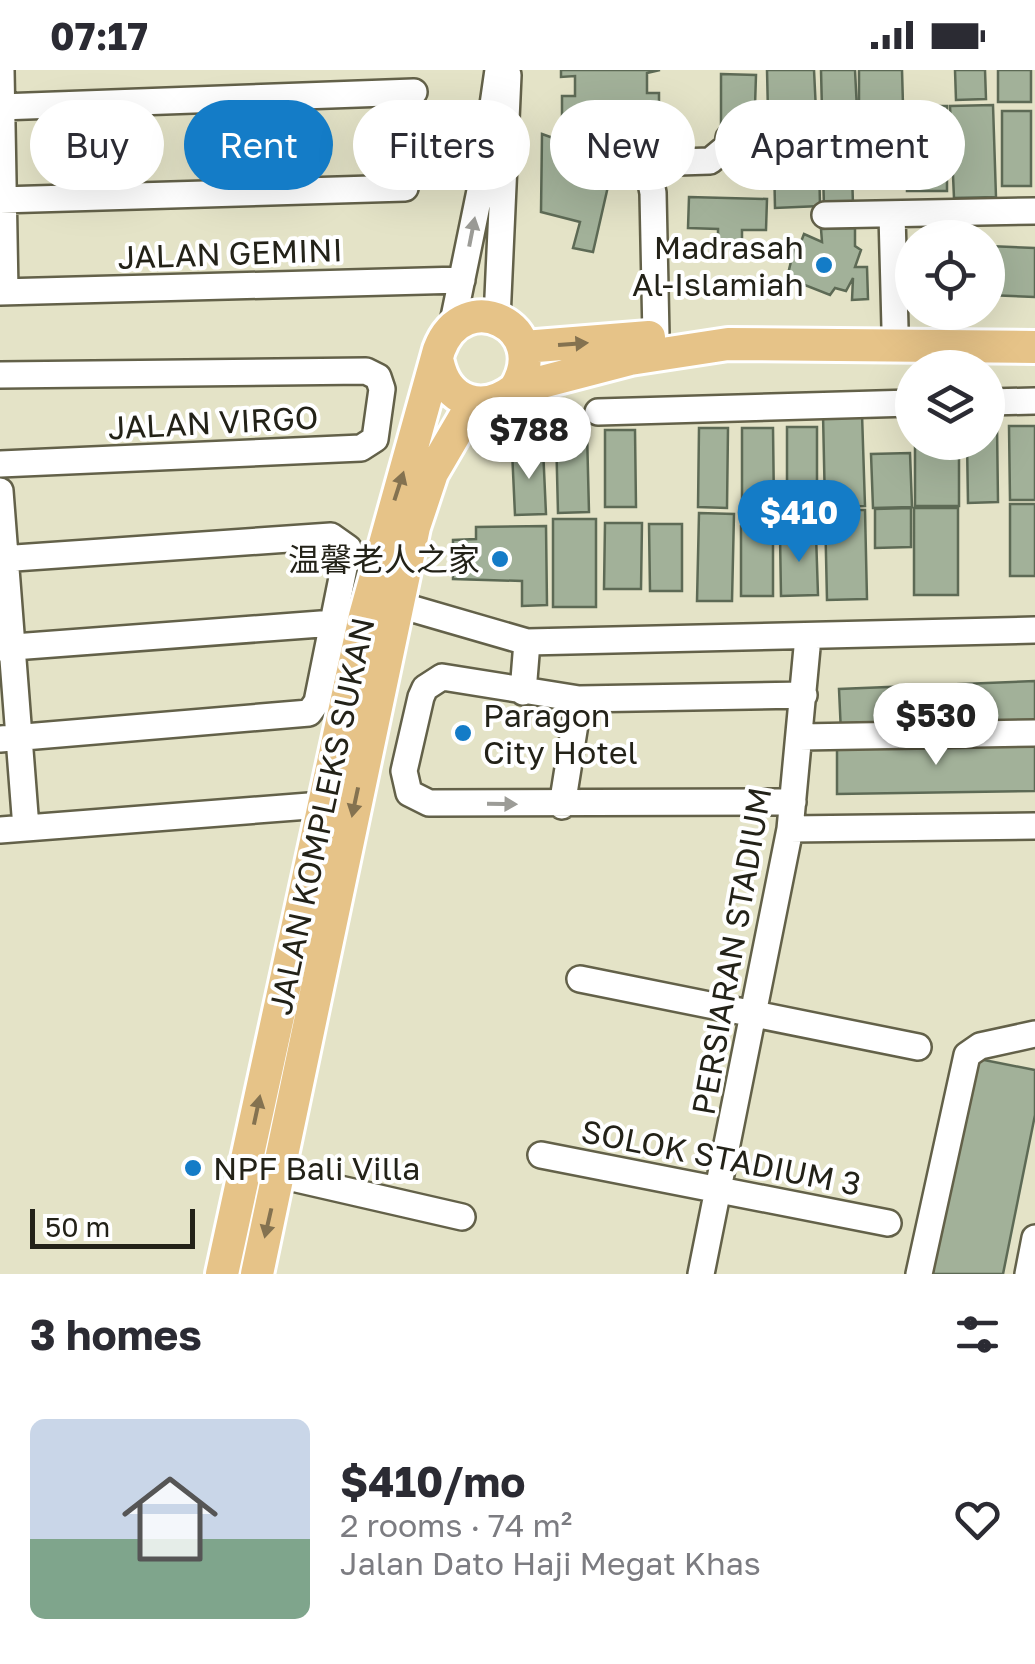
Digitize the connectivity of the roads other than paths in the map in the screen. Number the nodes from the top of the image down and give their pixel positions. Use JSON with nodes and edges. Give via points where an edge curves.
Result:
{"nodes":[{"id":1,"x":1,"y":70,"type":"edge"},
{"id":2,"x":498,"y":70,"type":"edge"},
{"id":3,"x":508,"y":70,"type":"edge"},
{"id":4,"x":414,"y":92,"type":"dead end"},
{"id":5,"x":1,"y":106,"type":"edge"},
{"id":6,"x":353,"y":190,"type":"edge"},
{"id":7,"x":653,"y":190,"type":"edge"},
{"id":8,"x":1,"y":200,"type":"edge"},
{"id":9,"x":1035,"y":211,"type":"edge"},
{"id":10,"x":892,"y":214,"type":"junction"},
{"id":11,"x":825,"y":215,"type":"dead end"},
{"id":12,"x":462,"y":280,"type":"junction"},
{"id":13,"x":3,"y":292,"type":"edge"},
{"id":14,"x":497,"y":319,"type":"junction"},
{"id":15,"x":452,"y":328,"type":"junction"},
{"id":16,"x":894,"y":328,"type":"junction"},
{"id":17,"x":1035,"y":332,"type":"edge"},
{"id":18,"x":656,"y":336,"type":"junction"},
{"id":19,"x":1035,"y":346,"type":"edge"},
{"id":20,"x":524,"y":347,"type":"junction"},
{"id":21,"x":438,"y":364,"type":"junction"},
{"id":22,"x":0,"y":375,"type":"edge"},
{"id":23,"x":514,"y":389,"type":"junction"},
{"id":24,"x":1035,"y":401,"type":"edge"},
{"id":25,"x":1005,"y":402,"type":"edge"},
{"id":26,"x":472,"y":403,"type":"junction"},
{"id":27,"x":895,"y":403,"type":"edge"},
{"id":28,"x":598,"y":412,"type":"dead end"},
{"id":29,"x":0,"y":464,"type":"edge"},
{"id":30,"x":0,"y":491,"type":"edge"},
{"id":31,"x":3,"y":559,"type":"edge"},
{"id":32,"x":396,"y":604,"type":"junction"},
{"id":33,"x":334,"y":623,"type":"junction"},
{"id":34,"x":1035,"y":630,"type":"edge"},
{"id":35,"x":808,"y":637,"type":"junction"},
{"id":36,"x":527,"y":642,"type":"junction"},
{"id":37,"x":6,"y":647,"type":"edge"},
{"id":38,"x":523,"y":692,"type":"junction"},
{"id":39,"x":804,"y":695,"type":"junction"},
{"id":40,"x":579,"y":699,"type":"junction"},
{"id":41,"x":1035,"y":733,"type":"edge"},
{"id":42,"x":800,"y":737,"type":"junction"},
{"id":43,"x":10,"y":738,"type":"edge"},
{"id":44,"x":793,"y":802,"type":"junction"},
{"id":45,"x":322,"y":805,"type":"junction"},
{"id":46,"x":562,"y":806,"type":"junction"},
{"id":47,"x":1035,"y":826,"type":"edge"},
{"id":48,"x":26,"y":828,"type":"junction"},
{"id":49,"x":790,"y":829,"type":"junction"},
{"id":50,"x":0,"y":830,"type":"edge"},
{"id":51,"x":580,"y":979,"type":"dead end"},
{"id":52,"x":756,"y":1014,"type":"junction"},
{"id":53,"x":1035,"y":1034,"type":"edge"},
{"id":54,"x":918,"y":1047,"type":"dead end"},
{"id":55,"x":541,"y":1155,"type":"dead end"},
{"id":56,"x":279,"y":1174,"type":"junction"},
{"id":57,"x":719,"y":1190,"type":"junction"},
{"id":58,"x":462,"y":1217,"type":"dead end"},
{"id":59,"x":888,"y":1223,"type":"dead end"},
{"id":60,"x":1035,"y":1238,"type":"edge"},
{"id":61,"x":222,"y":1274,"type":"edge"},
{"id":62,"x":257,"y":1274,"type":"edge"},
{"id":63,"x":701,"y":1274,"type":"edge"},
{"id":64,"x":920,"y":1274,"type":"edge"},
{"id":65,"x":1028,"y":1274,"type":"edge"}],
"edges":[{"from":1,"to":5,"type":"street"},
{"from":12,"to":2,"type":"street","one_way":true},
{"from":3,"to":14,"type":"street"},
{"from":4,"to":5,"type":"street"},
{"from":5,"to":8,"type":"street"},
{"from":6,"to":8,"type":"street"},
{"from":7,"to":18,"type":"street"},
{"from":8,"to":13,"type":"street"},
{"from":9,"to":10,"type":"street"},
{"from":10,"to":11,"type":"street"},
{"from":10,"to":16,"type":"street"},
{"from":12,"to":13,"type":"street","name":"JALAN GEMINI"},
{"from":12,"to":15,"type":"street"},
{"from":14,"to":15,"type":"main road","via":[[474,317]]},
{"from":14,"to":20,"type":"main road"},
{"from":15,"to":21,"type":"main road","name":"JALAN KOMPLEKS SUKAN"},
{"from":16,"to":17,"type":"main road"},
{"from":16,"to":18,"type":"main road"},
{"from":20,"to":18,"type":"main road","one_way":true},
{"from":19,"to":23,"type":"main road","via":[[728,344],[630,359]]},
{"from":20,"to":23,"type":"main road"},
{"from":21,"to":26,"type":"main road","via":[[448,389]]},
{"from":45,"to":21,"type":"main road","name":"JALAN KOMPLEKS SUKAN","one_way":true,"via":[[390,513]]},
{"from":22,"to":29,"type":"street","name":"JALAN VIRGO","via":[[366,371],[378,376],[382,389],[376,434],[366,447]]},
{"from":23,"to":26,"type":"main road","via":[[488,404]]},
{"from":24,"to":25,"type":"street"},
{"from":26,"to":32,"type":"main road","name":"JALAN KOMPLEKS SUKAN","via":[[432,473]]},
{"from":27,"to":28,"type":"street"},
{"from":30,"to":31,"type":"street"},
{"from":31,"to":33,"type":"street","via":[[338,537],[348,555]]},
{"from":31,"to":37,"type":"street"},
{"from":32,"to":36,"type":"street"},
{"from":32,"to":56,"type":"main road","name":"JALAN KOMPLEKS SUKAN","one_way":true},
{"from":33,"to":37,"type":"street"},
{"from":33,"to":43,"type":"street","via":[[309,713]]},
{"from":34,"to":35,"type":"street"},
{"from":35,"to":36,"type":"street"},
{"from":35,"to":39,"type":"street","name":"PERSIARAN STADIUM"},
{"from":36,"to":38,"type":"street"},
{"from":37,"to":43,"type":"street"},
{"from":38,"to":40,"type":"street"},
{"from":38,"to":46,"type":"street","one_way":true,"via":[[452,678],[432,682],[421,698],[404,782],[409,793],[429,803]]},
{"from":39,"to":40,"type":"street"},
{"from":39,"to":42,"type":"street","name":"PERSIARAN STADIUM"},
{"from":40,"to":46,"type":"street"},
{"from":41,"to":42,"type":"street"},
{"from":42,"to":44,"type":"street","name":"PERSIARAN STADIUM"},
{"from":43,"to":48,"type":"street"},
{"from":44,"to":46,"type":"street"},
{"from":44,"to":49,"type":"street","name":"PERSIARAN STADIUM"},
{"from":45,"to":48,"type":"street"},
{"from":61,"to":45,"type":"main road","name":"JALAN KOMPLEKS SUKAN","one_way":true},
{"from":47,"to":49,"type":"street"},
{"from":48,"to":50,"type":"street"},
{"from":49,"to":52,"type":"street","name":"PERSIARAN STADIUM"},
{"from":51,"to":52,"type":"street"},
{"from":52,"to":54,"type":"street"},
{"from":52,"to":57,"type":"street","name":"PERSIARAN STADIUM"},
{"from":53,"to":64,"type":"street","via":[[980,1046],[967,1056]]},
{"from":55,"to":57,"type":"street","name":"SOLOK STADIUM 3"},
{"from":56,"to":58,"type":"street"},
{"from":56,"to":62,"type":"main road","name":"JALAN KOMPLEKS SUKAN","one_way":true},
{"from":57,"to":59,"type":"street","name":"SOLOK STADIUM 3"},
{"from":57,"to":63,"type":"street","name":"PERSIARAN STADIUM"},
{"from":60,"to":65,"type":"street"}]}
